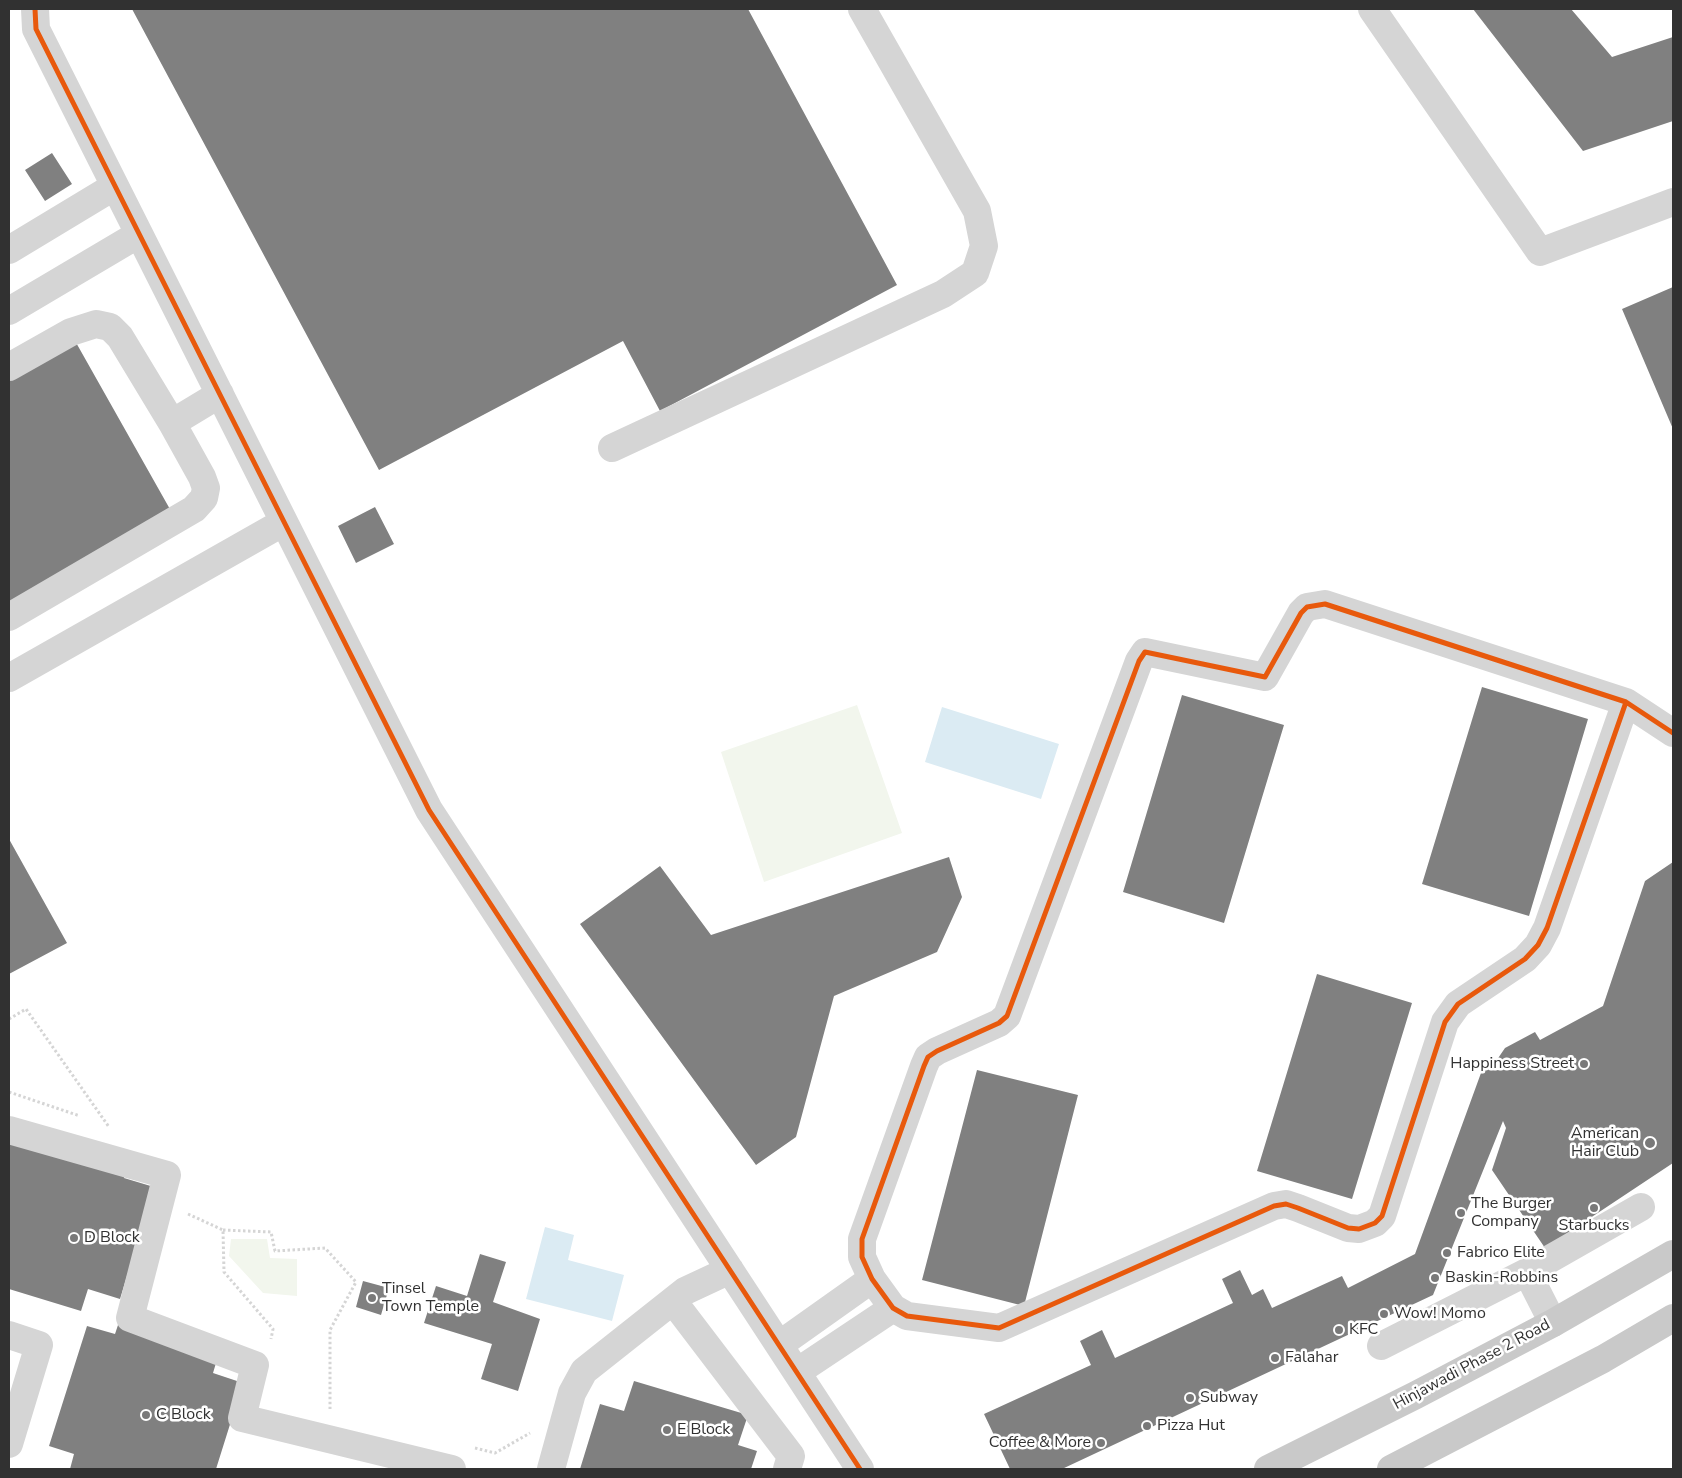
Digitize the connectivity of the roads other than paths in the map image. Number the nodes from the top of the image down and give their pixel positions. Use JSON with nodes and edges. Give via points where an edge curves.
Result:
{"nodes":[{"id":1,"x":35,"y":9,"type":"edge"},
{"id":2,"x":862,"y":9,"type":"edge"},
{"id":3,"x":1372,"y":9,"type":"edge"},
{"id":4,"x":114,"y":186,"type":"junction"},
{"id":5,"x":1673,"y":202,"type":"edge"},
{"id":6,"x":139,"y":234,"type":"junction"},
{"id":7,"x":10,"y":246,"type":"edge"},
{"id":8,"x":9,"y":311,"type":"edge"},
{"id":9,"x":9,"y":367,"type":"edge"},
{"id":10,"x":220,"y":394,"type":"junction"},
{"id":11,"x":172,"y":423,"type":"junction"},
{"id":12,"x":612,"y":448,"type":"dead end"},
{"id":13,"x":284,"y":522,"type":"junction"},
{"id":14,"x":9,"y":617,"type":"edge"},
{"id":15,"x":9,"y":678,"type":"edge"},
{"id":16,"x":1626,"y":702,"type":"junction"},
{"id":17,"x":1673,"y":733,"type":"edge"},
{"id":18,"x":9,"y":1130,"type":"edge"},
{"id":19,"x":1641,"y":1207,"type":"dead end"},
{"id":20,"x":1673,"y":1254,"type":"edge"},
{"id":21,"x":730,"y":1270,"type":"junction"},
{"id":22,"x":1527,"y":1272,"type":"junction"},
{"id":23,"x":872,"y":1279,"type":"junction"},
{"id":24,"x":673,"y":1301,"type":"junction"},
{"id":25,"x":893,"y":1308,"type":"junction"},
{"id":26,"x":1554,"y":1322,"type":"junction"},
{"id":27,"x":1672,"y":1323,"type":"edge"},
{"id":28,"x":9,"y":1335,"type":"edge"},
{"id":29,"x":779,"y":1345,"type":"junction"},
{"id":30,"x":1381,"y":1346,"type":"dead end"},
{"id":31,"x":796,"y":1372,"type":"junction"},
{"id":32,"x":9,"y":1444,"type":"edge"},
{"id":33,"x":792,"y":1465,"type":"edge"},
{"id":34,"x":452,"y":1469,"type":"edge"},
{"id":35,"x":552,"y":1469,"type":"edge"},
{"id":36,"x":860,"y":1469,"type":"edge"},
{"id":37,"x":1268,"y":1469,"type":"edge"},
{"id":38,"x":1390,"y":1469,"type":"edge"}],
"edges":[{"from":1,"to":4,"type":"street","via":[[36,29]]},
{"from":2,"to":12,"type":"street","via":[[977,211],[984,246],[975,273],[943,294]]},
{"from":3,"to":5,"type":"street","via":[[1540,252]]},
{"from":4,"to":6,"type":"street"},
{"from":4,"to":7,"type":"street"},
{"from":6,"to":8,"type":"street"},
{"from":6,"to":10,"type":"street"},
{"from":9,"to":11,"type":"street","via":[[71,332],[96,324],[110,328],[120,338]]},
{"from":10,"to":11,"type":"street"},
{"from":10,"to":13,"type":"street"},
{"from":11,"to":14,"type":"street","via":[[202,477],[206,488],[204,498],[194,509]]},
{"from":13,"to":15,"type":"street"},
{"from":13,"to":21,"type":"street","via":[[429,810]]},
{"from":16,"to":17,"type":"street"},
{"from":16,"to":23,"type":"street","via":[[1325,604],[1307,607],[1301,613],[1266,677],[1145,652],[1139,660],[1007,1016],[999,1023],[937,1051],[928,1057],[924,1066],[862,1239],[862,1257]]},
{"from":16,"to":25,"type":"street","via":[[1547,928],[1525,959],[1458,1004],[1445,1022],[1382,1216],[1375,1224],[1359,1229],[1348,1228],[1286,1204],[1274,1206],[999,1328],[907,1316]]},
{"from":18,"to":34,"type":"street","via":[[167,1175],[130,1318],[255,1365],[242,1418]]},
{"from":19,"to":22,"type":"street"},
{"from":20,"to":26,"type":"main road","name":"Hinjawadi Phase 2 Road"},
{"from":21,"to":24,"type":"street"},
{"from":21,"to":29,"type":"street"},
{"from":22,"to":26,"type":"street"},
{"from":22,"to":30,"type":"street"},
{"from":23,"to":25,"type":"street"},
{"from":23,"to":29,"type":"street"},
{"from":24,"to":33,"type":"street"},
{"from":24,"to":35,"type":"street","via":[[584,1370],[572,1393]]},
{"from":25,"to":31,"type":"street"},
{"from":26,"to":37,"type":"main road","name":"Hinjawadi Phase 2 Road"},
{"from":27,"to":38,"type":"main road"},
{"from":28,"to":32,"type":"street","via":[[39,1345]]},
{"from":29,"to":31,"type":"street"},
{"from":31,"to":36,"type":"street"}]}
